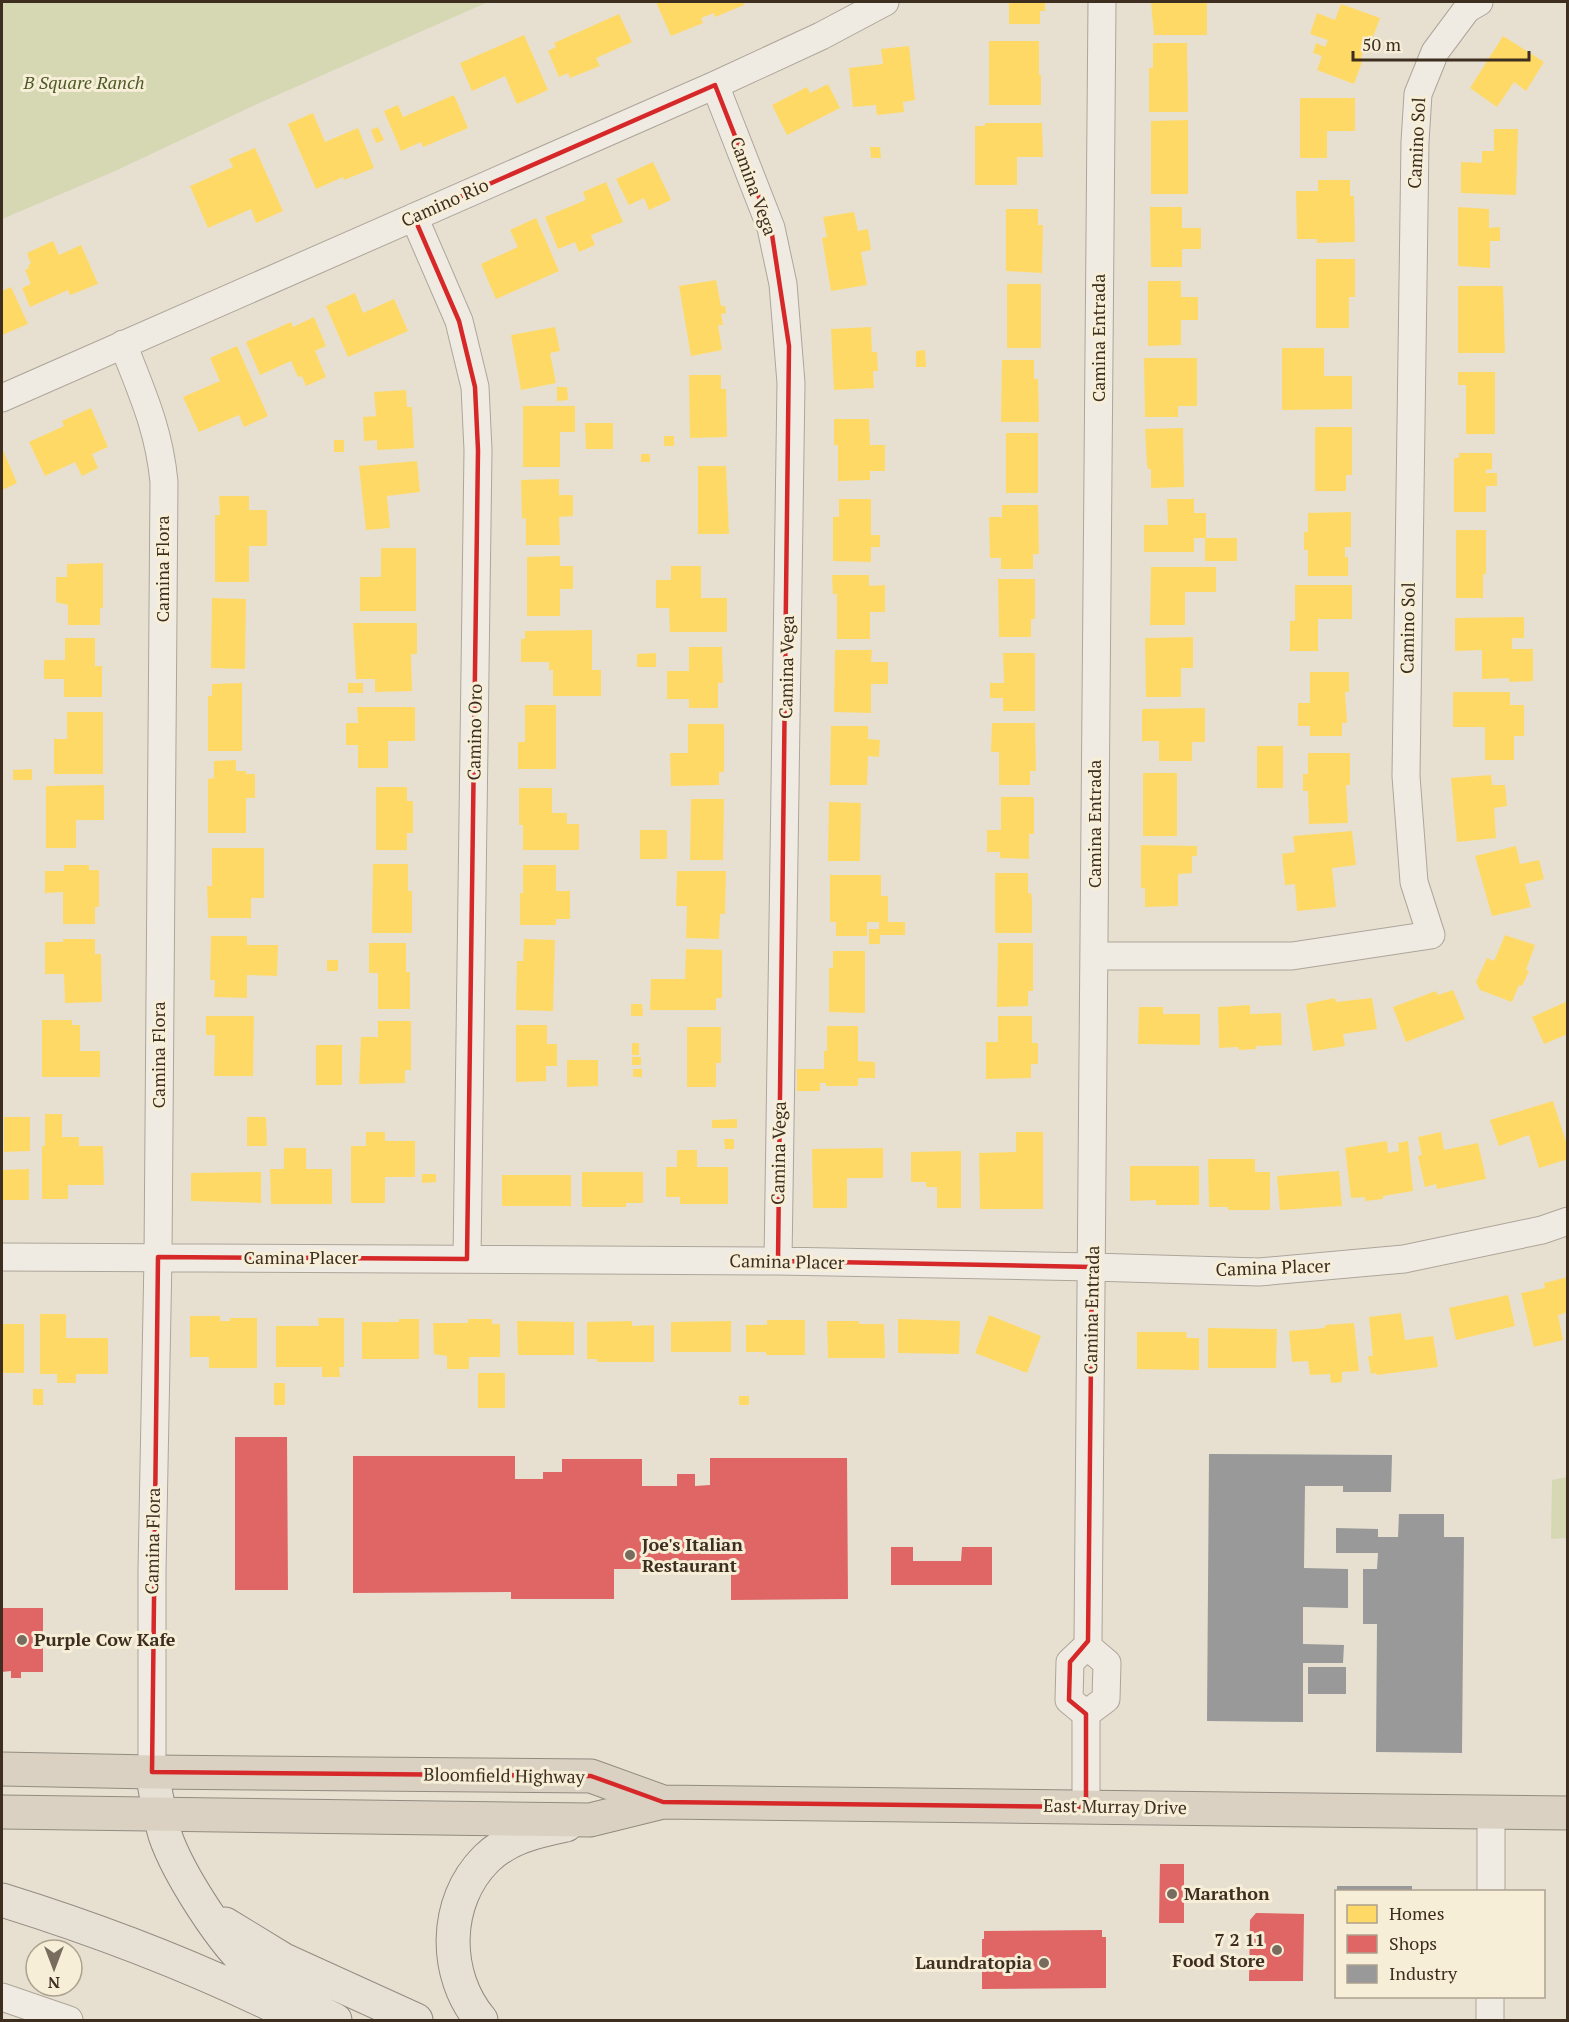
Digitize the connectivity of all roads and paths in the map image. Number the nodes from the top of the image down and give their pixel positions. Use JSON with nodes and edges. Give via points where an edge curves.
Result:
{"nodes":[{"id":1,"x":885,"y":2,"type":"edge"},
{"id":2,"x":1102,"y":2,"type":"edge"},
{"id":3,"x":1479,"y":2,"type":"edge"},
{"id":4,"x":715,"y":85,"type":"junction"},
{"id":5,"x":414,"y":217,"type":"junction"},
{"id":6,"x":123,"y":344,"type":"junction"},
{"id":7,"x":2,"y":398,"type":"edge"},
{"id":8,"x":1094,"y":956,"type":"junction"},
{"id":9,"x":1568,"y":1221,"type":"edge"},
{"id":10,"x":2,"y":1257,"type":"edge"},
{"id":11,"x":158,"y":1257,"type":"junction"},
{"id":12,"x":467,"y":1259,"type":"junction"},
{"id":13,"x":778,"y":1261,"type":"junction"},
{"id":14,"x":1092,"y":1267,"type":"junction"},
{"id":15,"x":1088,"y":1646,"type":"junction"},
{"id":16,"x":1086,"y":1714,"type":"junction"},
{"id":17,"x":2,"y":1769,"type":"edge"},
{"id":18,"x":152,"y":1772,"type":"junction"},
{"id":19,"x":663,"y":1802,"type":"junction"},
{"id":20,"x":1086,"y":1807,"type":"junction"},
{"id":21,"x":2,"y":1812,"type":"edge"},
{"id":22,"x":1491,"y":1812,"type":"junction"},
{"id":23,"x":1568,"y":1813,"type":"edge"},
{"id":24,"x":160,"y":1814,"type":"junction"},
{"id":25,"x":590,"y":1820,"type":"junction"},
{"id":26,"x":1491,"y":1890,"type":"edge"},
{"id":27,"x":2,"y":1900,"type":"edge"},
{"id":28,"x":208,"y":1913,"type":"junction"},
{"id":29,"x":2,"y":1997,"type":"edge"},
{"id":30,"x":1490,"y":1998,"type":"edge"},
{"id":31,"x":69,"y":2020,"type":"edge"},
{"id":32,"x":302,"y":2020,"type":"edge"},
{"id":33,"x":334,"y":2020,"type":"edge"},
{"id":34,"x":416,"y":2020,"type":"edge"},
{"id":35,"x":481,"y":2020,"type":"edge"},
{"id":36,"x":1490,"y":2020,"type":"edge"}],
"edges":[{"from":1,"to":4,"type":"street","name":"Camino Rio"},
{"from":2,"to":8,"type":"street","name":"Camina Entrada"},
{"from":3,"to":8,"type":"street","name":"Camino Sol","via":[[1467,9],[1435,52],[1418,94],[1415,142],[1406,776],[1414,882],[1431,934],[1292,956]]},
{"from":4,"to":5,"type":"street","name":"Camino Rio"},
{"from":4,"to":13,"type":"street","name":"Camina Vega","via":[[771,228],[783,284],[791,383]]},
{"from":5,"to":6,"type":"street","name":"Camino Rio"},
{"from":5,"to":12,"type":"street","name":"Camino Oro","via":[[459,321],[475,387],[478,450]]},
{"from":6,"to":7,"type":"street","name":"Camino Rio"},
{"from":6,"to":11,"type":"street","name":"Camina Flora","via":[[153,418],[164,482]]},
{"from":8,"to":14,"type":"street","name":"Camina Entrada"},
{"from":9,"to":14,"type":"street","name":"Camina Placer","via":[[1404,1259],[1259,1272]]},
{"from":10,"to":11,"type":"street","name":"Camina Placer"},
{"from":11,"to":12,"type":"street","name":"Camina Placer"},
{"from":11,"to":18,"type":"street","name":"Camina Flora"},
{"from":12,"to":13,"type":"street","name":"Camina Placer"},
{"from":13,"to":14,"type":"street","name":"Camina Placer"},
{"from":14,"to":15,"type":"street","name":"Camina Entrada"},
{"from":15,"to":16,"type":"street","via":[[1070,1662],[1069,1700]]},
{"from":15,"to":16,"type":"street","via":[[1107,1662],[1106,1699]]},
{"from":16,"to":20,"type":"street"},
{"from":17,"to":18,"type":"highway","name":"Bloomfield Highway"},
{"from":18,"to":19,"type":"highway","name":"Bloomfield Highway","via":[[591,1776]]},
{"from":18,"to":24,"type":"main road"},
{"from":19,"to":20,"type":"highway","name":"East Murray Drive"},
{"from":19,"to":25,"type":"highway"},
{"from":20,"to":22,"type":"highway","name":"East Murray Drive"},
{"from":21,"to":24,"type":"highway"},
{"from":22,"to":23,"type":"highway","name":"East Murray Drive"},
{"from":22,"to":26,"type":"street"},
{"from":24,"to":25,"type":"highway"},
{"from":24,"to":28,"type":"main road","via":[[185,1877]]},
{"from":25,"to":35,"type":"main road","via":[[531,1832],[508,1843],[487,1858],[462,1895],[453,1932],[456,1966],[462,1990]]},
{"from":27,"to":32,"type":"main road","via":[[170,1959]]},
{"from":28,"to":33,"type":"main road","via":[[250,1968]]},
{"from":28,"to":34,"type":"main road","via":[[284,1960]]},
{"from":29,"to":31,"type":"street"},
{"from":30,"to":36,"type":"street"}]}
